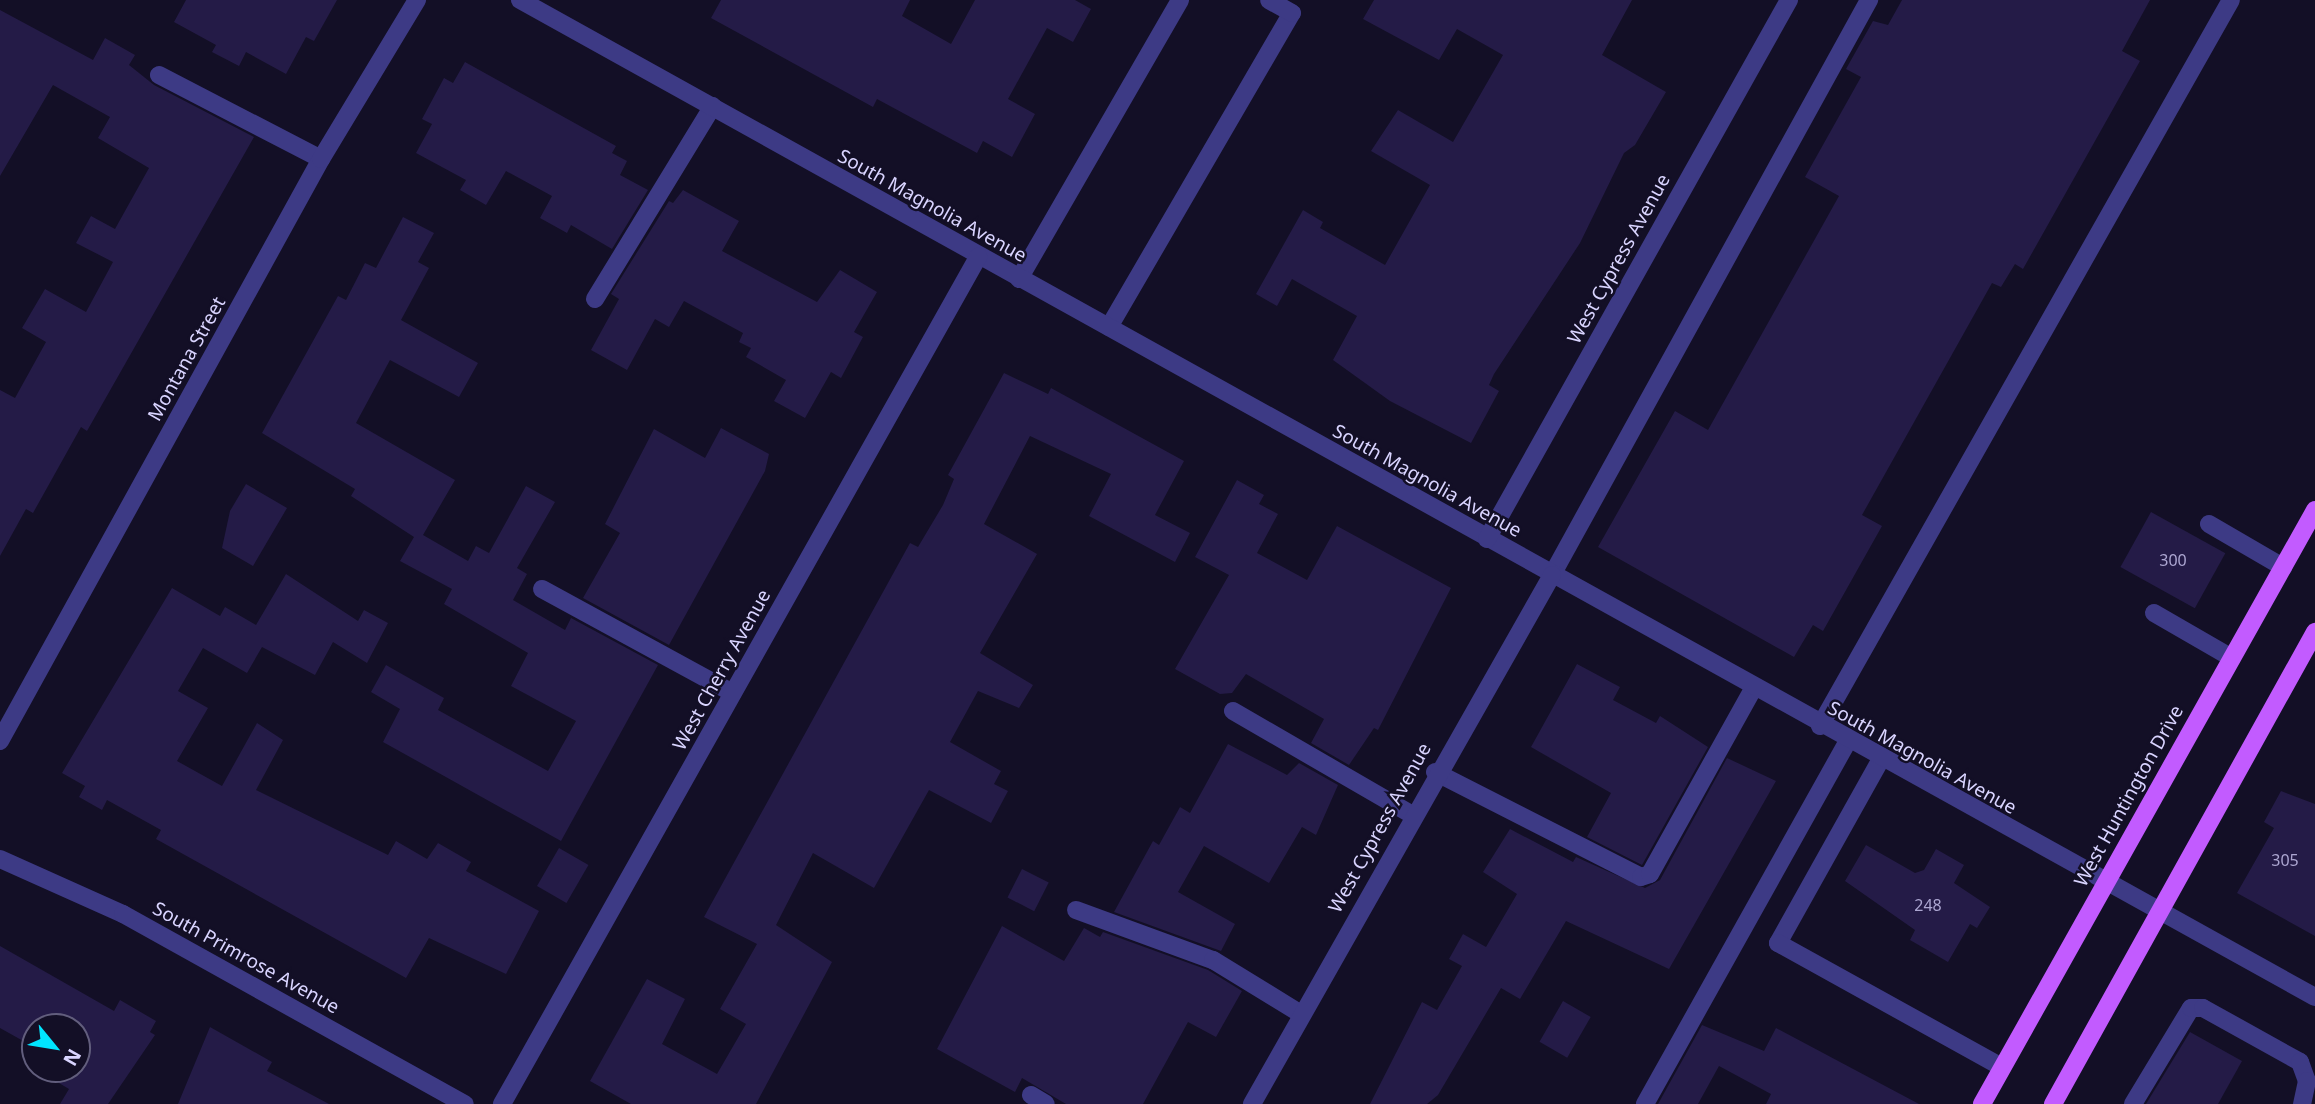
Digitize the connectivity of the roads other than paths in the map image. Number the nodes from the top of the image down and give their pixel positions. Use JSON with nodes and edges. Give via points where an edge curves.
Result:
{"nodes":[{"id":1,"x":416,"y":0,"type":"edge"},
{"id":2,"x":520,"y":0,"type":"edge"},
{"id":3,"x":1180,"y":0,"type":"edge"},
{"id":4,"x":1269,"y":0,"type":"edge"},
{"id":5,"x":1788,"y":0,"type":"edge"},
{"id":6,"x":1869,"y":0,"type":"edge"},
{"id":7,"x":2231,"y":0,"type":"edge"},
{"id":8,"x":159,"y":75,"type":"dead end"},
{"id":9,"x":713,"y":106,"type":"junction"},
{"id":10,"x":321,"y":159,"type":"junction"},
{"id":11,"x":978,"y":257,"type":"junction"},
{"id":12,"x":1019,"y":279,"type":"junction"},
{"id":13,"x":596,"y":299,"type":"dead end"},
{"id":14,"x":1109,"y":327,"type":"junction"},
{"id":15,"x":2315,"y":510,"type":"edge"},
{"id":16,"x":2209,"y":524,"type":"dead end"},
{"id":17,"x":1487,"y":539,"type":"junction"},
{"id":18,"x":2283,"y":566,"type":"junction"},
{"id":19,"x":1552,"y":575,"type":"junction"},
{"id":20,"x":542,"y":589,"type":"dead end"},
{"id":21,"x":2154,"y":613,"type":"dead end"},
{"id":22,"x":2315,"y":632,"type":"edge"},
{"id":23,"x":2232,"y":658,"type":"junction"},
{"id":24,"x":1753,"y":689,"type":"junction"},
{"id":25,"x":733,"y":693,"type":"junction"},
{"id":26,"x":1233,"y":711,"type":"dead end"},
{"id":27,"x":1820,"y":726,"type":"junction"},
{"id":28,"x":0,"y":741,"type":"edge"},
{"id":29,"x":1848,"y":741,"type":"junction"},
{"id":30,"x":1881,"y":760,"type":"junction"},
{"id":31,"x":1435,"y":772,"type":"junction"},
{"id":32,"x":1411,"y":814,"type":"junction"},
{"id":33,"x":0,"y":859,"type":"edge"},
{"id":34,"x":2104,"y":883,"type":"junction"},
{"id":35,"x":1076,"y":911,"type":"dead end"},
{"id":36,"x":2158,"y":912,"type":"junction"},
{"id":37,"x":2315,"y":997,"type":"edge"},
{"id":38,"x":1301,"y":1014,"type":"junction"},
{"id":39,"x":2002,"y":1067,"type":"junction"},
{"id":40,"x":466,"y":1104,"type":"edge"},
{"id":41,"x":502,"y":1104,"type":"edge"},
{"id":42,"x":1252,"y":1104,"type":"edge"},
{"id":43,"x":1645,"y":1104,"type":"edge"},
{"id":44,"x":1982,"y":1104,"type":"edge"},
{"id":45,"x":2053,"y":1104,"type":"edge"},
{"id":46,"x":2133,"y":1104,"type":"edge"},
{"id":47,"x":2302,"y":1104,"type":"edge"}],
"edges":[{"from":1,"to":10,"type":"street","name":"Montana Street"},
{"from":2,"to":9,"type":"street","name":"South Magnolia Avenue"},
{"from":3,"to":12,"type":"street"},
{"from":4,"to":14,"type":"street","via":[[1292,13]]},
{"from":5,"to":17,"type":"street","name":"West Cypress Avenue"},
{"from":6,"to":19,"type":"street","name":"West Cypress Avenue"},
{"from":7,"to":27,"type":"street"},
{"from":8,"to":10,"type":"street"},
{"from":9,"to":11,"type":"street","name":"South Magnolia Avenue"},
{"from":9,"to":13,"type":"street"},
{"from":10,"to":28,"type":"street","name":"Montana Street"},
{"from":11,"to":12,"type":"street","name":"South Magnolia Avenue"},
{"from":11,"to":25,"type":"street","name":"West Cherry Avenue"},
{"from":12,"to":14,"type":"street","name":"South Magnolia Avenue"},
{"from":14,"to":17,"type":"street","name":"South Magnolia Avenue"},
{"from":15,"to":18,"type":"main road","name":"West Huntington Drive"},
{"from":16,"to":18,"type":"street"},
{"from":17,"to":19,"type":"street","name":"South Magnolia Avenue"},
{"from":18,"to":23,"type":"main road","name":"West Huntington Drive"},
{"from":19,"to":24,"type":"street","name":"South Magnolia Avenue"},
{"from":19,"to":31,"type":"street","name":"West Cypress Avenue"},
{"from":20,"to":25,"type":"street"},
{"from":21,"to":23,"type":"street"},
{"from":22,"to":36,"type":"main road"},
{"from":23,"to":34,"type":"main road","name":"West Huntington Drive"},
{"from":24,"to":27,"type":"street","name":"South Magnolia Avenue"},
{"from":24,"to":31,"type":"street","via":[[1650,874],[1641,877]]},
{"from":25,"to":41,"type":"street","name":"West Cherry Avenue"},
{"from":26,"to":32,"type":"street"},
{"from":27,"to":29,"type":"street","name":"South Magnolia Avenue"},
{"from":29,"to":30,"type":"street","name":"South Magnolia Avenue"},
{"from":29,"to":43,"type":"street"},
{"from":30,"to":34,"type":"street","name":"South Magnolia Avenue"},
{"from":30,"to":39,"type":"street","via":[[1778,943]]},
{"from":31,"to":32,"type":"street","name":"West Cypress Avenue"},
{"from":32,"to":38,"type":"street","name":"West Cypress Avenue"},
{"from":33,"to":40,"type":"street","name":"South Primrose Avenue","via":[[123,914]]},
{"from":34,"to":36,"type":"street","name":"South Magnolia Avenue"},
{"from":34,"to":39,"type":"main road","name":"West Huntington Drive"},
{"from":35,"to":38,"type":"street","via":[[1193,950]]},
{"from":36,"to":37,"type":"street","name":"South Magnolia Avenue"},
{"from":36,"to":45,"type":"main road"},
{"from":38,"to":42,"type":"street","name":"West Cypress Avenue"},
{"from":39,"to":44,"type":"main road","name":"West Huntington Drive"},
{"from":46,"to":47,"type":"street","via":[[2185,1012],[2203,1008],[2300,1062],[2307,1081]]}]}
